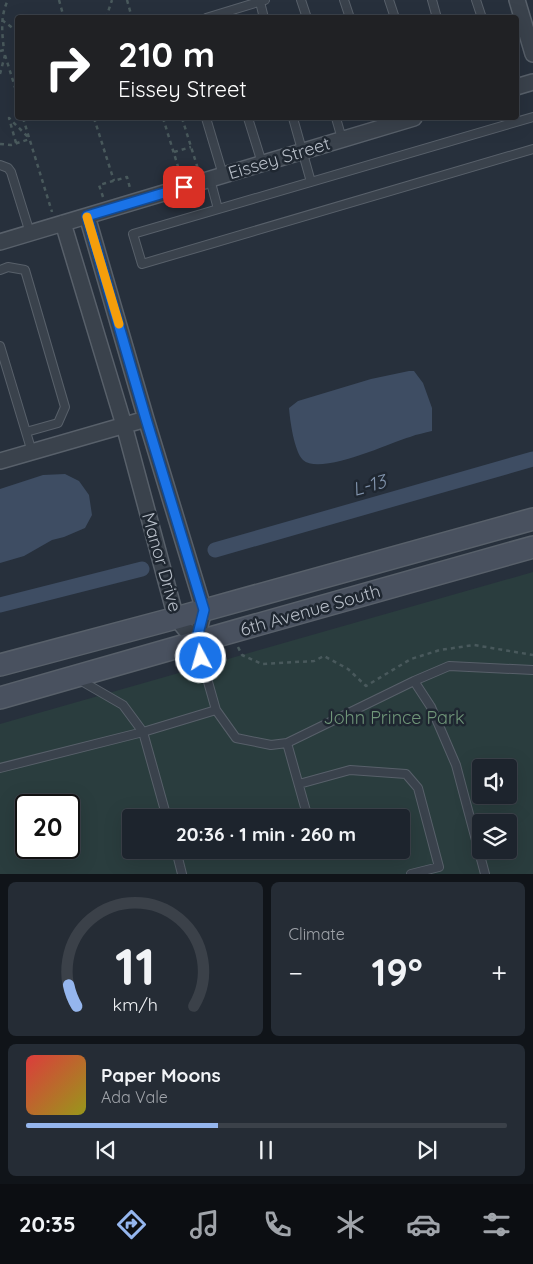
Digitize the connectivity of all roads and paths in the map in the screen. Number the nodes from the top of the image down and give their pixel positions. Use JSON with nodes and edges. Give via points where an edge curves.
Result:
{"nodes":[{"id":1,"x":8,"y":0,"type":"edge"},
{"id":2,"x":59,"y":0,"type":"edge"},
{"id":3,"x":112,"y":0,"type":"edge"},
{"id":4,"x":301,"y":0,"type":"edge"},
{"id":5,"x":344,"y":0,"type":"edge"},
{"id":6,"x":389,"y":0,"type":"edge"},
{"id":7,"x":432,"y":0,"type":"edge"},
{"id":8,"x":476,"y":0,"type":"edge"},
{"id":9,"x":517,"y":0,"type":"edge"},
{"id":10,"x":127,"y":1,"type":"edge"},
{"id":11,"x":262,"y":1,"type":"edge"},
{"id":12,"x":63,"y":15,"type":"edge"},
{"id":13,"x":107,"y":15,"type":"edge"},
{"id":14,"x":131,"y":15,"type":"edge"},
{"id":15,"x":220,"y":15,"type":"edge"},
{"id":16,"x":264,"y":15,"type":"edge"},
{"id":17,"x":305,"y":15,"type":"edge"},
{"id":18,"x":349,"y":15,"type":"edge"},
{"id":19,"x":394,"y":15,"type":"edge"},
{"id":20,"x":437,"y":15,"type":"edge"},
{"id":21,"x":481,"y":15,"type":"edge"},
{"id":22,"x":2,"y":20,"type":"junction"},
{"id":23,"x":15,"y":30,"type":"edge"},
{"id":24,"x":0,"y":37,"type":"edge"},
{"id":25,"x":2,"y":50,"type":"edge"},
{"id":26,"x":533,"y":54,"type":"edge"},
{"id":27,"x":5,"y":55,"type":"junction"},
{"id":28,"x":0,"y":74,"type":"edge"},
{"id":29,"x":533,"y":82,"type":"edge"},
{"id":30,"x":519,"y":86,"type":"edge"},
{"id":31,"x":15,"y":88,"type":"edge"},
{"id":32,"x":533,"y":117,"type":"edge"},
{"id":33,"x":25,"y":120,"type":"edge"},
{"id":34,"x":95,"y":120,"type":"edge"},
{"id":35,"x":164,"y":120,"type":"edge"},
{"id":36,"x":183,"y":120,"type":"edge"},
{"id":37,"x":206,"y":120,"type":"edge"},
{"id":38,"x":249,"y":120,"type":"edge"},
{"id":39,"x":294,"y":120,"type":"edge"},
{"id":40,"x":337,"y":120,"type":"edge"},
{"id":41,"x":398,"y":120,"type":"edge"},
{"id":42,"x":381,"y":122,"type":"edge"},
{"id":43,"x":30,"y":139,"type":"junction"},
{"id":44,"x":342,"y":139,"type":"junction"},
{"id":45,"x":16,"y":143,"type":"junction"},
{"id":46,"x":0,"y":144,"type":"edge"},
{"id":47,"x":191,"y":147,"type":"junction"},
{"id":48,"x":533,"y":149,"type":"edge"},
{"id":49,"x":302,"y":151,"type":"junction"},
{"id":50,"x":174,"y":152,"type":"junction"},
{"id":51,"x":262,"y":163,"type":"junction"},
{"id":52,"x":0,"y":165,"type":"edge"},
{"id":53,"x":181,"y":175,"type":"dead end"},
{"id":54,"x":210,"y":175,"type":"junction"},
{"id":55,"x":114,"y":181,"type":"junction"},
{"id":56,"x":310,"y":182,"type":"junction"},
{"id":57,"x":131,"y":190,"type":"dead end"},
{"id":58,"x":103,"y":198,"type":"dead end"},
{"id":59,"x":218,"y":209,"type":"junction"},
{"id":60,"x":87,"y":216,"type":"junction"},
{"id":61,"x":58,"y":218,"type":"junction"},
{"id":62,"x":30,"y":233,"type":"junction"},
{"id":63,"x":0,"y":242,"type":"edge"},
{"id":64,"x":0,"y":270,"type":"edge"},
{"id":65,"x":0,"y":346,"type":"edge"},
{"id":66,"x":146,"y":419,"type":"junction"},
{"id":67,"x":124,"y":425,"type":"junction"},
{"id":68,"x":26,"y":432,"type":"junction"},
{"id":69,"x":32,"y":452,"type":"junction"},
{"id":70,"x":0,"y":461,"type":"edge"},
{"id":71,"x":533,"y":519,"type":"edge"},
{"id":72,"x":533,"y":547,"type":"edge"},
{"id":73,"x":204,"y":610,"type":"junction"},
{"id":74,"x":176,"y":618,"type":"junction"},
{"id":75,"x":196,"y":642,"type":"junction"},
{"id":76,"x":238,"y":646,"type":"dead end"},
{"id":77,"x":533,"y":655,"type":"edge"},
{"id":78,"x":0,"y":665,"type":"edge"},
{"id":79,"x":533,"y":670,"type":"edge"},
{"id":80,"x":75,"y":676,"type":"junction"},
{"id":81,"x":414,"y":681,"type":"junction"},
{"id":82,"x":0,"y":698,"type":"edge"},
{"id":83,"x":216,"y":710,"type":"junction"},
{"id":84,"x":143,"y":732,"type":"junction"},
{"id":85,"x":288,"y":743,"type":"junction"},
{"id":86,"x":0,"y":768,"type":"edge"},
{"id":87,"x":299,"y":784,"type":"junction"},
{"id":88,"x":164,"y":809,"type":"edge"},
{"id":89,"x":306,"y":809,"type":"edge"},
{"id":90,"x":178,"y":859,"type":"edge"},
{"id":91,"x":182,"y":874,"type":"edge"},
{"id":92,"x":411,"y":874,"type":"edge"},
{"id":93,"x":486,"y":874,"type":"edge"}],
"edges":[{"from":1,"to":22,"type":"path"},
{"from":2,"to":12,"type":"path"},
{"from":3,"to":13,"type":"path"},
{"from":4,"to":17,"type":"lane"},
{"from":5,"to":18,"type":"lane"},
{"from":6,"to":19,"type":"lane"},
{"from":7,"to":20,"type":"lane"},
{"from":8,"to":21,"type":"lane"},
{"from":9,"to":26,"type":"street"},
{"from":10,"to":14,"type":"path"},
{"from":11,"to":15,"type":"lane"},
{"from":11,"to":16,"type":"lane"},
{"from":22,"to":23,"type":"path"},
{"from":22,"to":25,"type":"path"},
{"from":24,"to":25,"type":"path"},
{"from":25,"to":27,"type":"path"},
{"from":27,"to":28,"type":"path"},
{"from":27,"to":31,"type":"path"},
{"from":29,"to":30,"type":"street"},
{"from":32,"to":56,"type":"lane"},
{"from":33,"to":43,"type":"path"},
{"from":34,"to":55,"type":"path"},
{"from":35,"to":50,"type":"path"},
{"from":36,"to":47,"type":"path"},
{"from":37,"to":54,"type":"lane"},
{"from":38,"to":51,"type":"lane"},
{"from":39,"to":49,"type":"lane"},
{"from":40,"to":44,"type":"lane"},
{"from":41,"to":42,"type":"street","name":"Eissey Street"},
{"from":42,"to":44,"type":"street","name":"Eissey Street"},
{"from":43,"to":45,"type":"path"},
{"from":43,"to":45,"type":"path","via":[[9,118]]},
{"from":43,"to":61,"type":"path"},
{"from":44,"to":49,"type":"street","name":"Eissey Street"},
{"from":45,"to":46,"type":"path"},
{"from":47,"to":50,"type":"path"},
{"from":47,"to":54,"type":"path"},
{"from":48,"to":59,"type":"lane","via":[[142,264],[133,234]]},
{"from":49,"to":51,"type":"street","name":"Eissey Street"},
{"from":49,"to":56,"type":"lane"},
{"from":50,"to":53,"type":"path"},
{"from":51,"to":54,"type":"street","name":"Eissey Street"},
{"from":52,"to":62,"type":"lane","via":[[11,172]]},
{"from":54,"to":59,"type":"lane"},
{"from":54,"to":60,"type":"street","name":"Eissey Street"},
{"from":55,"to":57,"type":"path","via":[[127,177]]},
{"from":55,"to":58,"type":"path","via":[[100,185]]},
{"from":56,"to":59,"type":"lane"},
{"from":60,"to":61,"type":"street","name":"Eissey Street"},
{"from":60,"to":66,"type":"street","name":"Manor Drive"},
{"from":61,"to":62,"type":"street","name":"Eissey Street"},
{"from":61,"to":67,"type":"street","name":"Manor Drive"},
{"from":62,"to":63,"type":"street","name":"Eissey Street"},
{"from":64,"to":68,"type":"lane","via":[[8,267],[25,270],[65,407],[58,423]]},
{"from":65,"to":68,"type":"lane"},
{"from":66,"to":67,"type":"street"},
{"from":66,"to":73,"type":"street","name":"Manor Drive"},
{"from":67,"to":69,"type":"street"},
{"from":67,"to":74,"type":"street","name":"Manor Drive"},
{"from":68,"to":69,"type":"lane"},
{"from":69,"to":70,"type":"street"},
{"from":71,"to":73,"type":"street","name":"6th Avenue South"},
{"from":72,"to":75,"type":"street","name":"6th Avenue South"},
{"from":73,"to":74,"type":"street","name":"6th Avenue South"},
{"from":73,"to":75,"type":"street","name":"Manor Drive"},
{"from":74,"to":75,"type":"street","name":"Manor Drive"},
{"from":74,"to":78,"type":"street","name":"6th Avenue South"},
{"from":75,"to":80,"type":"street","name":"6th Avenue South"},
{"from":75,"to":83,"type":"lane"},
{"from":76,"to":77,"type":"path","via":[[242,655],[262,664],[314,661],[324,656],[348,669],[366,686],[411,659],[440,650],[474,645]]},
{"from":79,"to":81,"type":"lane","via":[[449,666]]},
{"from":80,"to":82,"type":"street","name":"6th Avenue South"},
{"from":80,"to":84,"type":"lane","via":[[123,705]]},
{"from":81,"to":85,"type":"lane"},
{"from":81,"to":93,"type":"lane","via":[[431,707],[456,765]]},
{"from":83,"to":84,"type":"lane"},
{"from":83,"to":85,"type":"lane","via":[[236,738],[271,745]]},
{"from":84,"to":86,"type":"lane"},
{"from":84,"to":88,"type":"lane"},
{"from":85,"to":87,"type":"lane"},
{"from":87,"to":89,"type":"lane"},
{"from":87,"to":92,"type":"lane","via":[[350,770],[406,774],[418,788],[439,867]]},
{"from":90,"to":91,"type":"lane"}]}
